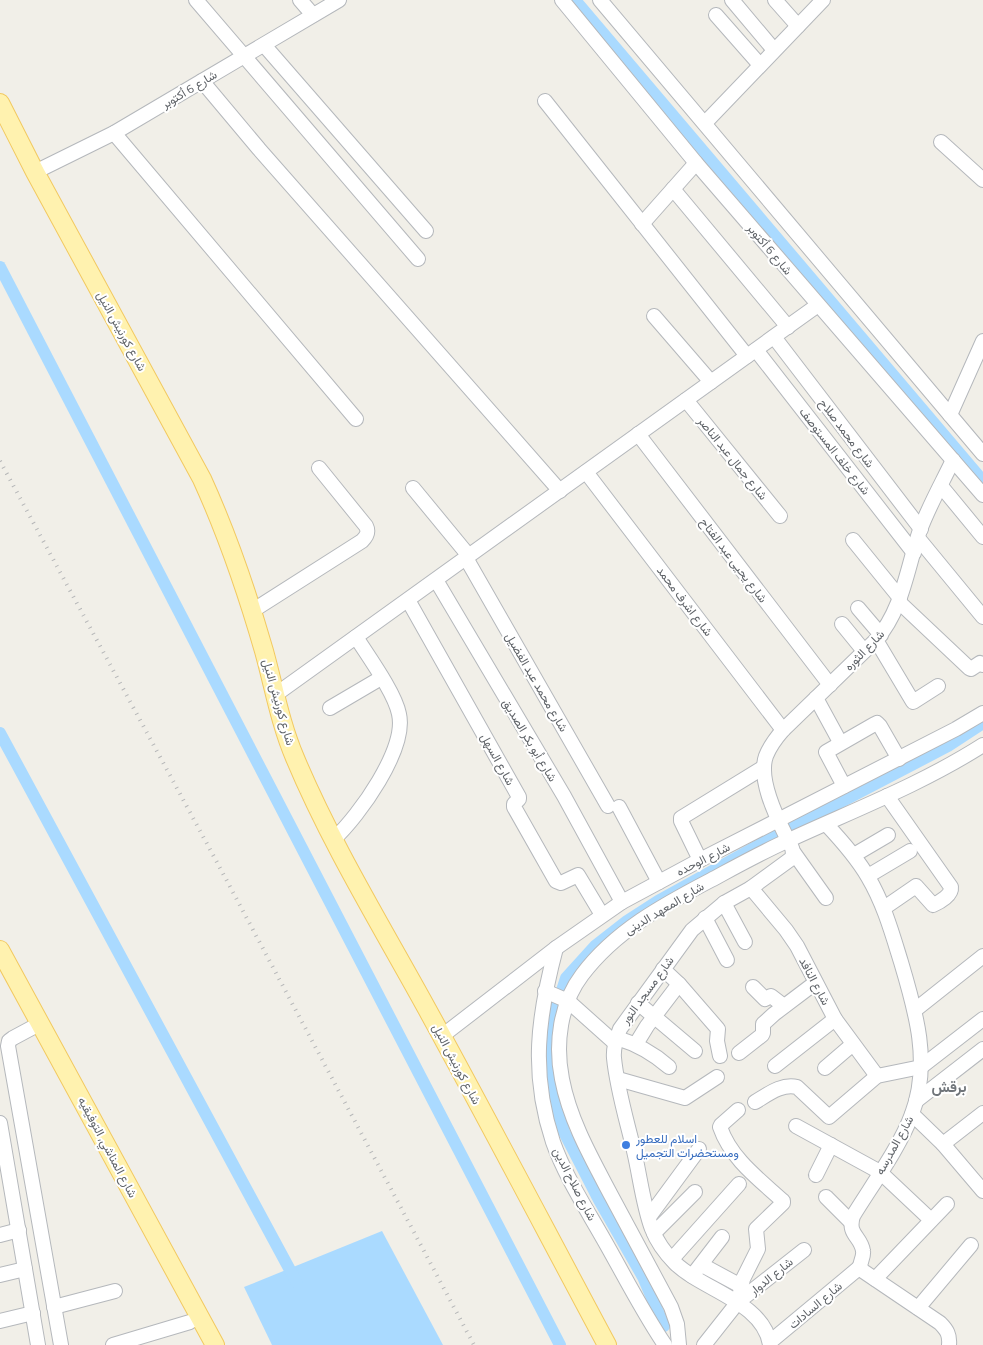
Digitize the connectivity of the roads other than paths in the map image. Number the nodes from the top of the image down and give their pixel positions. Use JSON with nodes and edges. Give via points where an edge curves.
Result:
{"nodes":[{"id":1,"x":196,"y":0,"type":"edge"},
{"id":2,"x":300,"y":0,"type":"edge"},
{"id":3,"x":339,"y":0,"type":"edge"},
{"id":4,"x":562,"y":0,"type":"edge"},
{"id":5,"x":600,"y":0,"type":"edge"},
{"id":6,"x":732,"y":0,"type":"edge"},
{"id":7,"x":775,"y":0,"type":"edge"},
{"id":8,"x":823,"y":0,"type":"edge"},
{"id":9,"x":313,"y":15,"type":"junction"},
{"id":10,"x":716,"y":15,"type":"dead end"},
{"id":11,"x":798,"y":26,"type":"junction"},
{"id":12,"x":264,"y":45,"type":"junction"},
{"id":13,"x":774,"y":50,"type":"junction"},
{"id":14,"x":243,"y":56,"type":"junction"},
{"id":15,"x":760,"y":65,"type":"junction"},
{"id":16,"x":202,"y":81,"type":"junction"},
{"id":17,"x":545,"y":101,"type":"dead end"},
{"id":18,"x":0,"y":103,"type":"edge"},
{"id":19,"x":705,"y":123,"type":"junction"},
{"id":20,"x":114,"y":132,"type":"junction"},
{"id":21,"x":941,"y":142,"type":"dead end"},
{"id":22,"x":696,"y":163,"type":"junction"},
{"id":23,"x":35,"y":172,"type":"junction"},
{"id":24,"x":983,"y":180,"type":"edge"},
{"id":25,"x":673,"y":189,"type":"junction"},
{"id":26,"x":642,"y":224,"type":"junction"},
{"id":27,"x":426,"y":231,"type":"dead end"},
{"id":28,"x":418,"y":259,"type":"dead end"},
{"id":29,"x":818,"y":305,"type":"junction"},
{"id":30,"x":654,"y":316,"type":"dead end"},
{"id":31,"x":788,"y":327,"type":"junction"},
{"id":32,"x":774,"y":337,"type":"junction"},
{"id":33,"x":982,"y":348,"type":"edge"},
{"id":34,"x":752,"y":353,"type":"junction"},
{"id":35,"x":711,"y":382,"type":"junction"},
{"id":36,"x":686,"y":400,"type":"junction"},
{"id":37,"x":950,"y":415,"type":"junction"},
{"id":38,"x":356,"y":419,"type":"dead end"},
{"id":39,"x":638,"y":434,"type":"junction"},
{"id":40,"x":983,"y":454,"type":"edge"},
{"id":41,"x":953,"y":460,"type":"junction"},
{"id":42,"x":319,"y":468,"type":"dead end"},
{"id":43,"x":586,"y":472,"type":"junction"},
{"id":44,"x":941,"y":486,"type":"junction"},
{"id":45,"x":413,"y":488,"type":"dead end"},
{"id":46,"x":560,"y":491,"type":"junction"},
{"id":47,"x":983,"y":495,"type":"edge"},
{"id":48,"x":780,"y":516,"type":"dead end"},
{"id":49,"x":919,"y":533,"type":"junction"},
{"id":50,"x":983,"y":537,"type":"edge"},
{"id":51,"x":852,"y":540,"type":"dead end"},
{"id":52,"x":914,"y":553,"type":"junction"},
{"id":53,"x":468,"y":557,"type":"junction"},
{"id":54,"x":436,"y":580,"type":"junction"},
{"id":55,"x":408,"y":600,"type":"junction"},
{"id":56,"x":900,"y":600,"type":"junction"},
{"id":57,"x":858,"y":608,"type":"dead end"},
{"id":58,"x":252,"y":611,"type":"junction"},
{"id":59,"x":983,"y":617,"type":"edge"},
{"id":60,"x":842,"y":624,"type":"dead end"},
{"id":61,"x":356,"y":637,"type":"junction"},
{"id":62,"x":879,"y":637,"type":"junction"},
{"id":63,"x":864,"y":651,"type":"junction"},
{"id":64,"x":983,"y":665,"type":"edge"},
{"id":65,"x":381,"y":678,"type":"junction"},
{"id":66,"x":830,"y":685,"type":"junction"},
{"id":67,"x":938,"y":686,"type":"dead end"},
{"id":68,"x":275,"y":695,"type":"junction"},
{"id":69,"x":816,"y":698,"type":"junction"},
{"id":70,"x":330,"y":708,"type":"dead end"},
{"id":71,"x":983,"y":713,"type":"edge"},
{"id":72,"x":783,"y":730,"type":"junction"},
{"id":73,"x":840,"y":742,"type":"junction"},
{"id":74,"x":983,"y":745,"type":"edge"},
{"id":75,"x":899,"y":759,"type":"junction"},
{"id":76,"x":764,"y":767,"type":"junction"},
{"id":77,"x":844,"y":786,"type":"junction"},
{"id":78,"x":886,"y":796,"type":"junction"},
{"id":79,"x":778,"y":820,"type":"junction"},
{"id":80,"x":826,"y":824,"type":"junction"},
{"id":81,"x":888,"y":835,"type":"dead end"},
{"id":82,"x":334,"y":839,"type":"junction"},
{"id":83,"x":791,"y":846,"type":"junction"},
{"id":84,"x":910,"y":851,"type":"dead end"},
{"id":85,"x":854,"y":855,"type":"junction"},
{"id":86,"x":700,"y":860,"type":"junction"},
{"id":87,"x":868,"y":876,"type":"junction"},
{"id":88,"x":659,"y":882,"type":"junction"},
{"id":89,"x":751,"y":888,"type":"junction"},
{"id":90,"x":826,"y":898,"type":"dead end"},
{"id":91,"x":622,"y":902,"type":"junction"},
{"id":92,"x":724,"y":903,"type":"junction"},
{"id":93,"x":884,"y":908,"type":"junction"},
{"id":94,"x":602,"y":915,"type":"junction"},
{"id":95,"x":706,"y":918,"type":"junction"},
{"id":96,"x":745,"y":942,"type":"dead end"},
{"id":97,"x":556,"y":948,"type":"junction"},
{"id":98,"x":0,"y":950,"type":"edge"},
{"id":99,"x":983,"y":956,"type":"edge"},
{"id":100,"x":728,"y":960,"type":"dead end"},
{"id":101,"x":662,"y":969,"type":"junction"},
{"id":102,"x":0,"y":972,"type":"edge"},
{"id":103,"x":815,"y":983,"type":"junction"},
{"id":104,"x":679,"y":984,"type":"junction"},
{"id":105,"x":753,"y":987,"type":"dead end"},
{"id":106,"x":546,"y":991,"type":"junction"},
{"id":107,"x":568,"y":1001,"type":"junction"},
{"id":108,"x":638,"y":1003,"type":"junction"},
{"id":109,"x":784,"y":1006,"type":"junction"},
{"id":110,"x":915,"y":1010,"type":"junction"},
{"id":111,"x":654,"y":1016,"type":"junction"},
{"id":112,"x":835,"y":1019,"type":"junction"},
{"id":113,"x":983,"y":1019,"type":"edge"},
{"id":114,"x":36,"y":1026,"type":"junction"},
{"id":115,"x":442,"y":1036,"type":"junction"},
{"id":116,"x":616,"y":1040,"type":"junction"},
{"id":117,"x":636,"y":1044,"type":"junction"},
{"id":118,"x":852,"y":1044,"type":"junction"},
{"id":119,"x":983,"y":1049,"type":"edge"},
{"id":120,"x":695,"y":1051,"type":"dead end"},
{"id":121,"x":739,"y":1053,"type":"dead end"},
{"id":122,"x":720,"y":1056,"type":"dead end"},
{"id":123,"x":775,"y":1066,"type":"dead end"},
{"id":124,"x":669,"y":1067,"type":"dead end"},
{"id":125,"x":921,"y":1067,"type":"junction"},
{"id":126,"x":825,"y":1068,"type":"dead end"},
{"id":127,"x":877,"y":1076,"type":"junction"},
{"id":128,"x":717,"y":1077,"type":"dead end"},
{"id":129,"x":618,"y":1079,"type":"junction"},
{"id":130,"x":755,"y":1102,"type":"dead end"},
{"id":131,"x":914,"y":1108,"type":"junction"},
{"id":132,"x":738,"y":1110,"type":"dead end"},
{"id":133,"x":983,"y":1113,"type":"edge"},
{"id":134,"x":0,"y":1123,"type":"edge"},
{"id":135,"x":796,"y":1126,"type":"dead end"},
{"id":136,"x":943,"y":1144,"type":"junction"},
{"id":137,"x":831,"y":1145,"type":"junction"},
{"id":138,"x":699,"y":1149,"type":"dead end"},
{"id":139,"x":880,"y":1172,"type":"junction"},
{"id":140,"x":816,"y":1175,"type":"dead end"},
{"id":141,"x":978,"y":1175,"type":"edge"},
{"id":142,"x":739,"y":1184,"type":"dead end"},
{"id":143,"x":983,"y":1191,"type":"edge"},
{"id":144,"x":695,"y":1192,"type":"dead end"},
{"id":145,"x":826,"y":1197,"type":"dead end"},
{"id":146,"x":660,"y":1203,"type":"junction"},
{"id":147,"x":947,"y":1204,"type":"dead end"},
{"id":148,"x":672,"y":1215,"type":"junction"},
{"id":149,"x":649,"y":1217,"type":"junction"},
{"id":150,"x":931,"y":1220,"type":"junction"},
{"id":151,"x":851,"y":1222,"type":"junction"},
{"id":152,"x":18,"y":1230,"type":"junction"},
{"id":153,"x":654,"y":1233,"type":"junction"},
{"id":154,"x":0,"y":1235,"type":"edge"},
{"id":155,"x":722,"y":1237,"type":"dead end"},
{"id":156,"x":971,"y":1245,"type":"dead end"},
{"id":157,"x":804,"y":1250,"type":"dead end"},
{"id":158,"x":672,"y":1260,"type":"junction"},
{"id":159,"x":702,"y":1265,"type":"junction"},
{"id":160,"x":860,"y":1267,"type":"junction"},
{"id":161,"x":25,"y":1269,"type":"junction"},
{"id":162,"x":0,"y":1275,"type":"edge"},
{"id":163,"x":692,"y":1276,"type":"junction"},
{"id":164,"x":875,"y":1280,"type":"junction"},
{"id":165,"x":741,"y":1286,"type":"junction"},
{"id":166,"x":114,"y":1291,"type":"dead end"},
{"id":167,"x":738,"y":1302,"type":"junction"},
{"id":168,"x":54,"y":1307,"type":"junction"},
{"id":169,"x":918,"y":1308,"type":"junction"},
{"id":170,"x":33,"y":1313,"type":"junction"},
{"id":171,"x":0,"y":1321,"type":"edge"},
{"id":172,"x":190,"y":1322,"type":"junction"},
{"id":173,"x":770,"y":1344,"type":"edge"},
{"id":174,"x":38,"y":1345,"type":"edge"},
{"id":175,"x":62,"y":1345,"type":"edge"},
{"id":176,"x":113,"y":1345,"type":"edge"},
{"id":177,"x":203,"y":1345,"type":"edge"},
{"id":178,"x":214,"y":1345,"type":"edge"},
{"id":179,"x":607,"y":1345,"type":"edge"},
{"id":180,"x":665,"y":1345,"type":"edge"},
{"id":181,"x":679,"y":1345,"type":"edge"},
{"id":182,"x":704,"y":1345,"type":"edge"},
{"id":183,"x":949,"y":1345,"type":"edge"}],
"edges":[{"from":1,"to":14,"type":"street"},
{"from":2,"to":9,"type":"street"},
{"from":3,"to":9,"type":"street","name":"شارع 6 أكتوبر"},
{"from":4,"to":22,"type":"street","name":"شارع 6 أكتوبر"},
{"from":5,"to":19,"type":"street"},
{"from":6,"to":13,"type":"street"},
{"from":7,"to":11,"type":"street"},
{"from":8,"to":11,"type":"street"},
{"from":9,"to":12,"type":"street","name":"شارع 6 أكتوبر"},
{"from":10,"to":15,"type":"street"},
{"from":11,"to":13,"type":"street"},
{"from":12,"to":14,"type":"street","name":"شارع 6 أكتوبر"},
{"from":12,"to":27,"type":"street"},
{"from":13,"to":15,"type":"street"},
{"from":14,"to":16,"type":"street","name":"شارع 6 أكتوبر"},
{"from":14,"to":28,"type":"street"},
{"from":15,"to":19,"type":"street"},
{"from":16,"to":20,"type":"street","name":"شارع 6 أكتوبر"},
{"from":16,"to":46,"type":"street"},
{"from":17,"to":26,"type":"street","name":"شارع خلف المستوصف"},
{"from":18,"to":23,"type":"main road","name":"شارع كورنيش النيل"},
{"from":19,"to":37,"type":"street"},
{"from":20,"to":23,"type":"street","name":"شارع 6 أكتوبر"},
{"from":20,"to":38,"type":"street"},
{"from":21,"to":24,"type":"street"},
{"from":22,"to":25,"type":"street"},
{"from":22,"to":29,"type":"street","name":"شارع 6 أكتوبر"},
{"from":23,"to":58,"type":"main road","name":"شارع كورنيش النيل","via":[[202,479],[222,522]]},
{"from":25,"to":26,"type":"street"},
{"from":25,"to":31,"type":"street"},
{"from":26,"to":34,"type":"street","name":"شارع خلف المستوصف"},
{"from":29,"to":31,"type":"street"},
{"from":29,"to":41,"type":"street","name":"شارع 6 أكتوبر"},
{"from":30,"to":35,"type":"street"},
{"from":31,"to":32,"type":"street"},
{"from":32,"to":34,"type":"street"},
{"from":32,"to":49,"type":"street","name":"شارع محمد صلاح"},
{"from":33,"to":37,"type":"street"},
{"from":34,"to":35,"type":"street"},
{"from":34,"to":52,"type":"street","name":"شارع خلف المستوصف"},
{"from":35,"to":36,"type":"street"},
{"from":36,"to":39,"type":"street"},
{"from":36,"to":48,"type":"street","name":"شارع جمال عبد الناصر"},
{"from":37,"to":40,"type":"street"},
{"from":39,"to":43,"type":"street"},
{"from":39,"to":66,"type":"street","name":"شارع يحيى عبد الفتاح"},
{"from":41,"to":44,"type":"street","name":"شارع الثوره"},
{"from":41,"to":47,"type":"street","name":"شارع 6 أكتوبر"},
{"from":42,"to":58,"type":"street","via":[[366,526],[367,536]]},
{"from":43,"to":46,"type":"street"},
{"from":43,"to":72,"type":"street","name":"شارع اشرف محمد"},
{"from":44,"to":49,"type":"street","name":"شارع الثوره"},
{"from":44,"to":50,"type":"street"},
{"from":45,"to":53,"type":"street","name":"شارع محمد عبد الفضيل"},
{"from":46,"to":53,"type":"street"},
{"from":49,"to":52,"type":"street","name":"شارع الثوره"},
{"from":49,"to":59,"type":"street","name":"شارع محمد صلاح"},
{"from":51,"to":56,"type":"street"},
{"from":52,"to":56,"type":"street","name":"شارع الثوره"},
{"from":53,"to":54,"type":"street"},
{"from":53,"to":88,"type":"street","name":"شارع محمد عبد الفضيل"},
{"from":54,"to":55,"type":"street"},
{"from":54,"to":91,"type":"street","name":"شارع أبو بكر الصديق","via":[[542,758]]},
{"from":55,"to":61,"type":"street"},
{"from":55,"to":94,"type":"street","name":"شارع السهل","via":[[519,797],[514,807],[556,881],[561,883],[578,875]]},
{"from":56,"to":62,"type":"street","name":"شارع الثوره"},
{"from":56,"to":64,"type":"street","via":[[969,668],[980,663]]},
{"from":57,"to":62,"type":"street"},
{"from":58,"to":68,"type":"main road","name":"شارع كورنيش النيل"},
{"from":60,"to":63,"type":"street"},
{"from":61,"to":65,"type":"street"},
{"from":61,"to":68,"type":"street"},
{"from":62,"to":63,"type":"street","name":"شارع الثوره"},
{"from":62,"to":67,"type":"street","via":[[913,702]]},
{"from":63,"to":66,"type":"street","name":"شارع الثوره"},
{"from":65,"to":70,"type":"street"},
{"from":65,"to":82,"type":"street","via":[[396,703],[400,736],[368,799]]},
{"from":66,"to":69,"type":"street","name":"شارع الثوره"},
{"from":68,"to":82,"type":"main road","name":"شارع كورنيش النيل","via":[[294,757]]},
{"from":69,"to":72,"type":"street","name":"شارع الثوره"},
{"from":69,"to":73,"type":"street"},
{"from":71,"to":75,"type":"street","name":"شارع الوحده"},
{"from":72,"to":76,"type":"street","name":"شارع الثوره","via":[[772,743]]},
{"from":73,"to":75,"type":"street","via":[[877,723]]},
{"from":73,"to":77,"type":"street","via":[[826,754]]},
{"from":74,"to":78,"type":"street","name":"شارع المعهد الدينى"},
{"from":75,"to":77,"type":"street","name":"شارع الوحده"},
{"from":76,"to":79,"type":"street","name":"شارع الثوره","via":[[768,793]]},
{"from":76,"to":86,"type":"street","via":[[681,818]]},
{"from":77,"to":79,"type":"street","name":"شارع الوحده"},
{"from":78,"to":80,"type":"street","name":"شارع المعهد الدينى"},
{"from":78,"to":93,"type":"street","via":[[952,891],[933,905],[916,886]]},
{"from":79,"to":83,"type":"street"},
{"from":79,"to":86,"type":"street","name":"شارع الوحده"},
{"from":80,"to":83,"type":"street","name":"شارع المعهد الدينى"},
{"from":80,"to":85,"type":"street","name":"شارع المدرسه"},
{"from":81,"to":85,"type":"street"},
{"from":82,"to":115,"type":"main road","name":"شارع كورنيش النيل"},
{"from":83,"to":89,"type":"street","name":"شارع مسجد النور","via":[[792,858]]},
{"from":83,"to":90,"type":"street"},
{"from":83,"to":107,"type":"street","name":"شارع المعهد الدينى","via":[[702,884],[637,922],[597,957],[580,977]]},
{"from":84,"to":87,"type":"street"},
{"from":85,"to":87,"type":"street","name":"شارع المدرسه"},
{"from":86,"to":88,"type":"street","name":"شارع الوحده"},
{"from":87,"to":93,"type":"street","name":"شارع المدرسه"},
{"from":88,"to":91,"type":"street","name":"شارع الوحده"},
{"from":89,"to":92,"type":"street","name":"شارع مسجد النور"},
{"from":89,"to":103,"type":"street","name":"شارع النافد","via":[[786,930]]},
{"from":91,"to":94,"type":"street","name":"شارع الوحده"},
{"from":92,"to":95,"type":"street","name":"شارع مسجد النور"},
{"from":92,"to":96,"type":"street"},
{"from":93,"to":110,"type":"street","name":"شارع المدرسه"},
{"from":94,"to":97,"type":"street","name":"شارع الوحده"},
{"from":95,"to":100,"type":"street"},
{"from":95,"to":101,"type":"street","name":"شارع مسجد النور","via":[[692,930]]},
{"from":97,"to":106,"type":"street","name":"شارع صلاح الدين"},
{"from":97,"to":115,"type":"street","name":"شارع الوحده"},
{"from":98,"to":114,"type":"main road","name":"شارع المناشي, التوفيقيه"},
{"from":99,"to":110,"type":"street"},
{"from":101,"to":104,"type":"street"},
{"from":101,"to":108,"type":"street","name":"شارع مسجد النور"},
{"from":102,"to":114,"type":"main road","name":"شارع المناشي, التوفيقيه"},
{"from":103,"to":109,"type":"street"},
{"from":103,"to":112,"type":"street","name":"شارع النافد"},
{"from":104,"to":111,"type":"street"},
{"from":104,"to":122,"type":"street","via":[[718,1029]]},
{"from":105,"to":109,"type":"street","via":[[765,999],[771,996]]},
{"from":106,"to":107,"type":"street"},
{"from":106,"to":180,"type":"street","name":"شارع صلاح الدين","via":[[539,1038],[540,1079],[554,1143],[568,1175]]},
{"from":107,"to":116,"type":"street"},
{"from":107,"to":181,"type":"street","name":"شارع المعهد الدينى","via":[[560,1026],[558,1053],[569,1104],[586,1149],[671,1307]]},
{"from":108,"to":111,"type":"street"},
{"from":108,"to":116,"type":"street","name":"شارع مسجد النور"},
{"from":109,"to":121,"type":"street","via":[[763,1024],[762,1035]]},
{"from":110,"to":125,"type":"street","name":"شارع المدرسه"},
{"from":111,"to":117,"type":"street"},
{"from":111,"to":120,"type":"street"},
{"from":112,"to":118,"type":"street","name":"شارع النافد"},
{"from":112,"to":123,"type":"street"},
{"from":113,"to":125,"type":"street"},
{"from":114,"to":168,"type":"street","via":[[13,1038],[8,1046]]},
{"from":114,"to":172,"type":"main road","name":"شارع المناشي, التوفيقيه"},
{"from":114,"to":178,"type":"main road","name":"شارع المناشي, التوفيقيه"},
{"from":115,"to":179,"type":"main road","name":"شارع كورنيش النيل"},
{"from":116,"to":117,"type":"street"},
{"from":116,"to":129,"type":"street","name":"شارع مسجد النور","via":[[613,1057]]},
{"from":117,"to":124,"type":"street"},
{"from":118,"to":126,"type":"street"},
{"from":118,"to":127,"type":"street","name":"شارع النافد"},
{"from":119,"to":131,"type":"street"},
{"from":125,"to":127,"type":"street"},
{"from":125,"to":131,"type":"street","name":"شارع المدرسه"},
{"from":127,"to":130,"type":"street","via":[[831,1116],[792,1086],[781,1088]]},
{"from":128,"to":129,"type":"street","via":[[685,1098]]},
{"from":129,"to":149,"type":"street","name":"شارع مسجد النور"},
{"from":131,"to":136,"type":"street"},
{"from":131,"to":139,"type":"street","name":"شارع المدرسه"},
{"from":132,"to":165,"type":"street","via":[[721,1125],[723,1135],[737,1158],[784,1204],[756,1229],[758,1249]]},
{"from":133,"to":136,"type":"street"},
{"from":134,"to":152,"type":"street"},
{"from":135,"to":137,"type":"street"},
{"from":136,"to":141,"type":"street"},
{"from":137,"to":139,"type":"street"},
{"from":137,"to":140,"type":"street"},
{"from":138,"to":146,"type":"street"},
{"from":139,"to":150,"type":"street"},
{"from":139,"to":151,"type":"street","name":"شارع المدرسه"},
{"from":141,"to":143,"type":"street"},
{"from":142,"to":158,"type":"street"},
{"from":144,"to":148,"type":"street"},
{"from":145,"to":151,"type":"street"},
{"from":146,"to":148,"type":"street"},
{"from":146,"to":149,"type":"street"},
{"from":147,"to":150,"type":"street"},
{"from":148,"to":153,"type":"street"},
{"from":149,"to":153,"type":"street","name":"شارع مسجد النور"},
{"from":150,"to":164,"type":"street"},
{"from":151,"to":160,"type":"street","via":[[853,1234],[863,1250]]},
{"from":152,"to":154,"type":"street"},
{"from":152,"to":161,"type":"street"},
{"from":153,"to":158,"type":"street","name":"شارع مسجد النور"},
{"from":155,"to":159,"type":"street"},
{"from":156,"to":169,"type":"street"},
{"from":157,"to":167,"type":"street","name":"شارع الدوار"},
{"from":158,"to":163,"type":"street","name":"شارع مسجد النور"},
{"from":159,"to":163,"type":"street"},
{"from":159,"to":165,"type":"street"},
{"from":160,"to":164,"type":"street"},
{"from":160,"to":173,"type":"street","name":"شارع السادات"},
{"from":161,"to":162,"type":"street"},
{"from":161,"to":170,"type":"street"},
{"from":163,"to":167,"type":"street","name":"شارع مسجد النور"},
{"from":164,"to":169,"type":"street"},
{"from":165,"to":167,"type":"street"},
{"from":166,"to":168,"type":"street"},
{"from":167,"to":173,"type":"street","name":"شارع مسجد النور","via":[[762,1326]]},
{"from":167,"to":182,"type":"street"},
{"from":168,"to":175,"type":"street"},
{"from":169,"to":183,"type":"street","via":[[946,1329]]},
{"from":170,"to":171,"type":"street"},
{"from":170,"to":174,"type":"street"},
{"from":172,"to":176,"type":"street"},
{"from":172,"to":177,"type":"main road","name":"شارع المناشي, التوفيقيه"}]}
